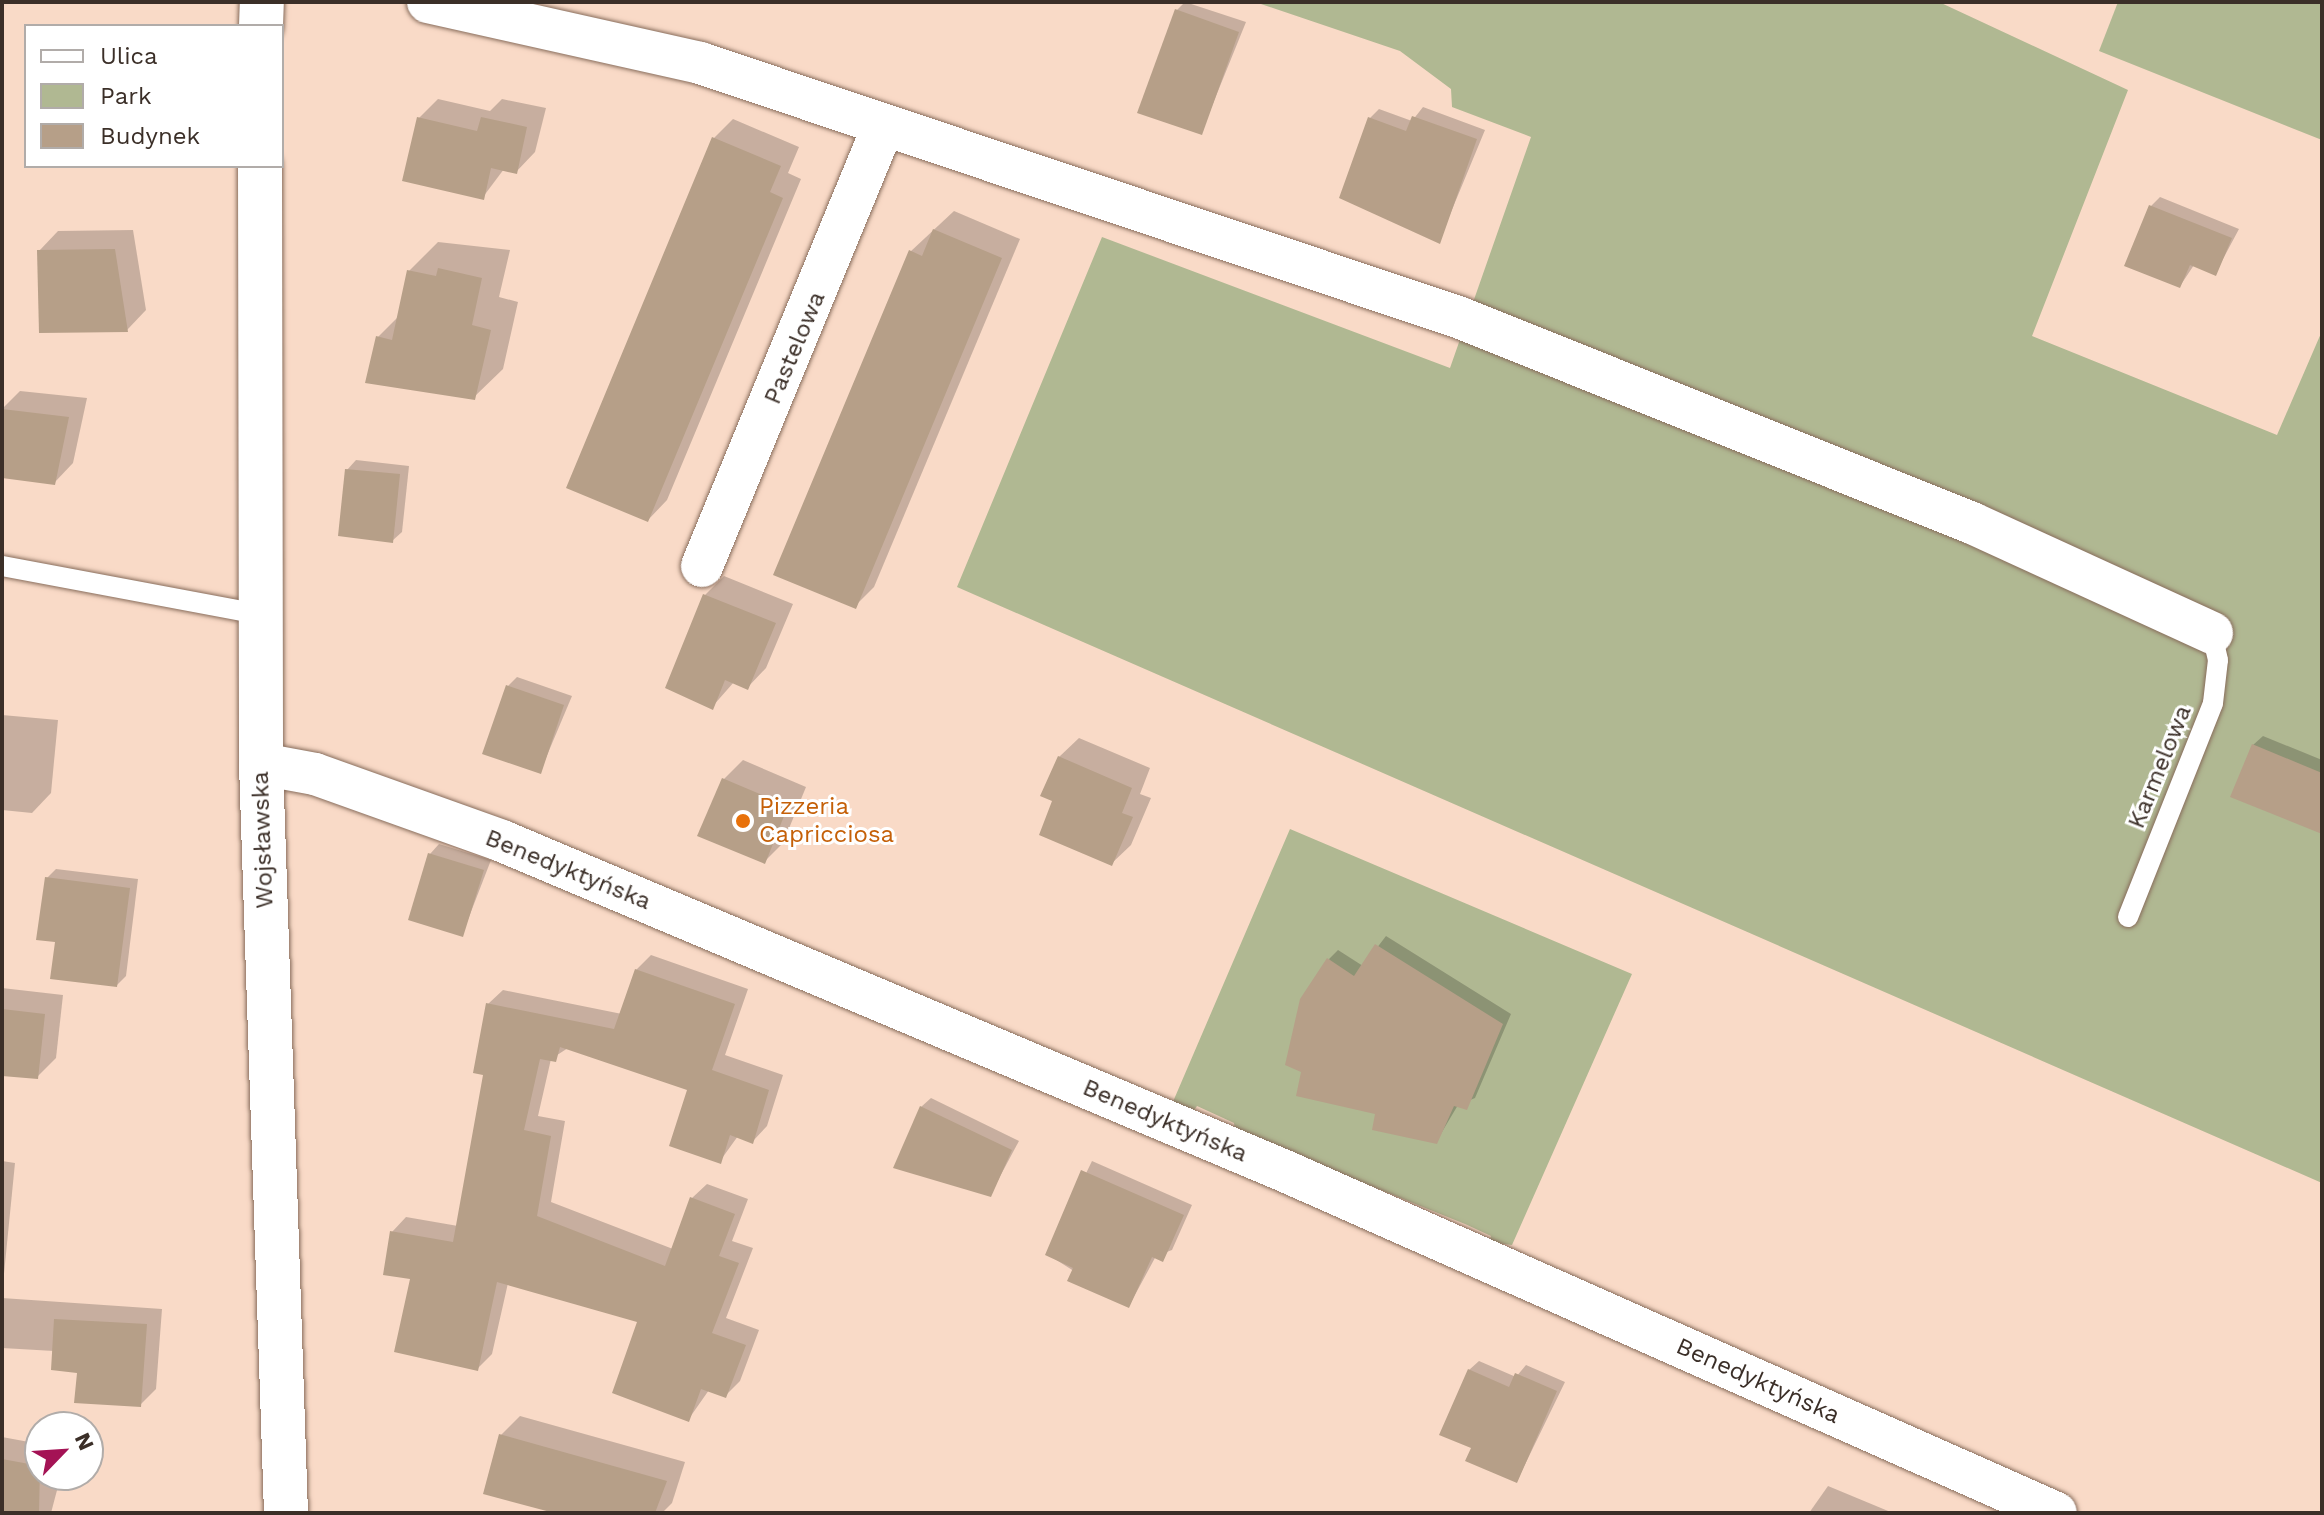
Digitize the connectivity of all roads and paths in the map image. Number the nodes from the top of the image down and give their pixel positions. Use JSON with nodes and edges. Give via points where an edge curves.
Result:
{"nodes":[{"id":1,"x":262,"y":2,"type":"edge"},
{"id":2,"x":428,"y":2,"type":"edge"},
{"id":3,"x":261,"y":24,"type":"edge"},
{"id":4,"x":883,"y":127,"type":"junction"},
{"id":5,"x":260,"y":168,"type":"edge"},
{"id":6,"x":2,"y":566,"type":"edge"},
{"id":7,"x":702,"y":566,"type":"dead end"},
{"id":8,"x":259,"y":614,"type":"junction"},
{"id":9,"x":2212,"y":633,"type":"joint"},
{"id":10,"x":261,"y":764,"type":"junction"},
{"id":11,"x":2128,"y":917,"type":"dead end"},
{"id":12,"x":286,"y":1513,"type":"edge"},
{"id":13,"x":2056,"y":1513,"type":"edge"}],
"edges":[{"from":1,"to":3,"type":"street"},
{"from":2,"to":4,"type":"street","via":[[700,63]]},
{"from":4,"to":7,"type":"street","name":"Pastelowa"},
{"from":4,"to":9,"type":"street","via":[[1458,317],[1972,523]]},
{"from":5,"to":8,"type":"street","name":"Wojsławska"},
{"from":6,"to":8,"type":"lane"},
{"from":8,"to":10,"type":"street","name":"Wojsławska"},
{"from":9,"to":11,"type":"lane","name":"Karmelowa","via":[[2218,660],[2213,703]]},
{"from":10,"to":12,"type":"street","name":"Wojsławska"},
{"from":10,"to":13,"type":"street","name":"Benedyktyńska","via":[[315,774],[502,841],[1287,1172]]}]}
